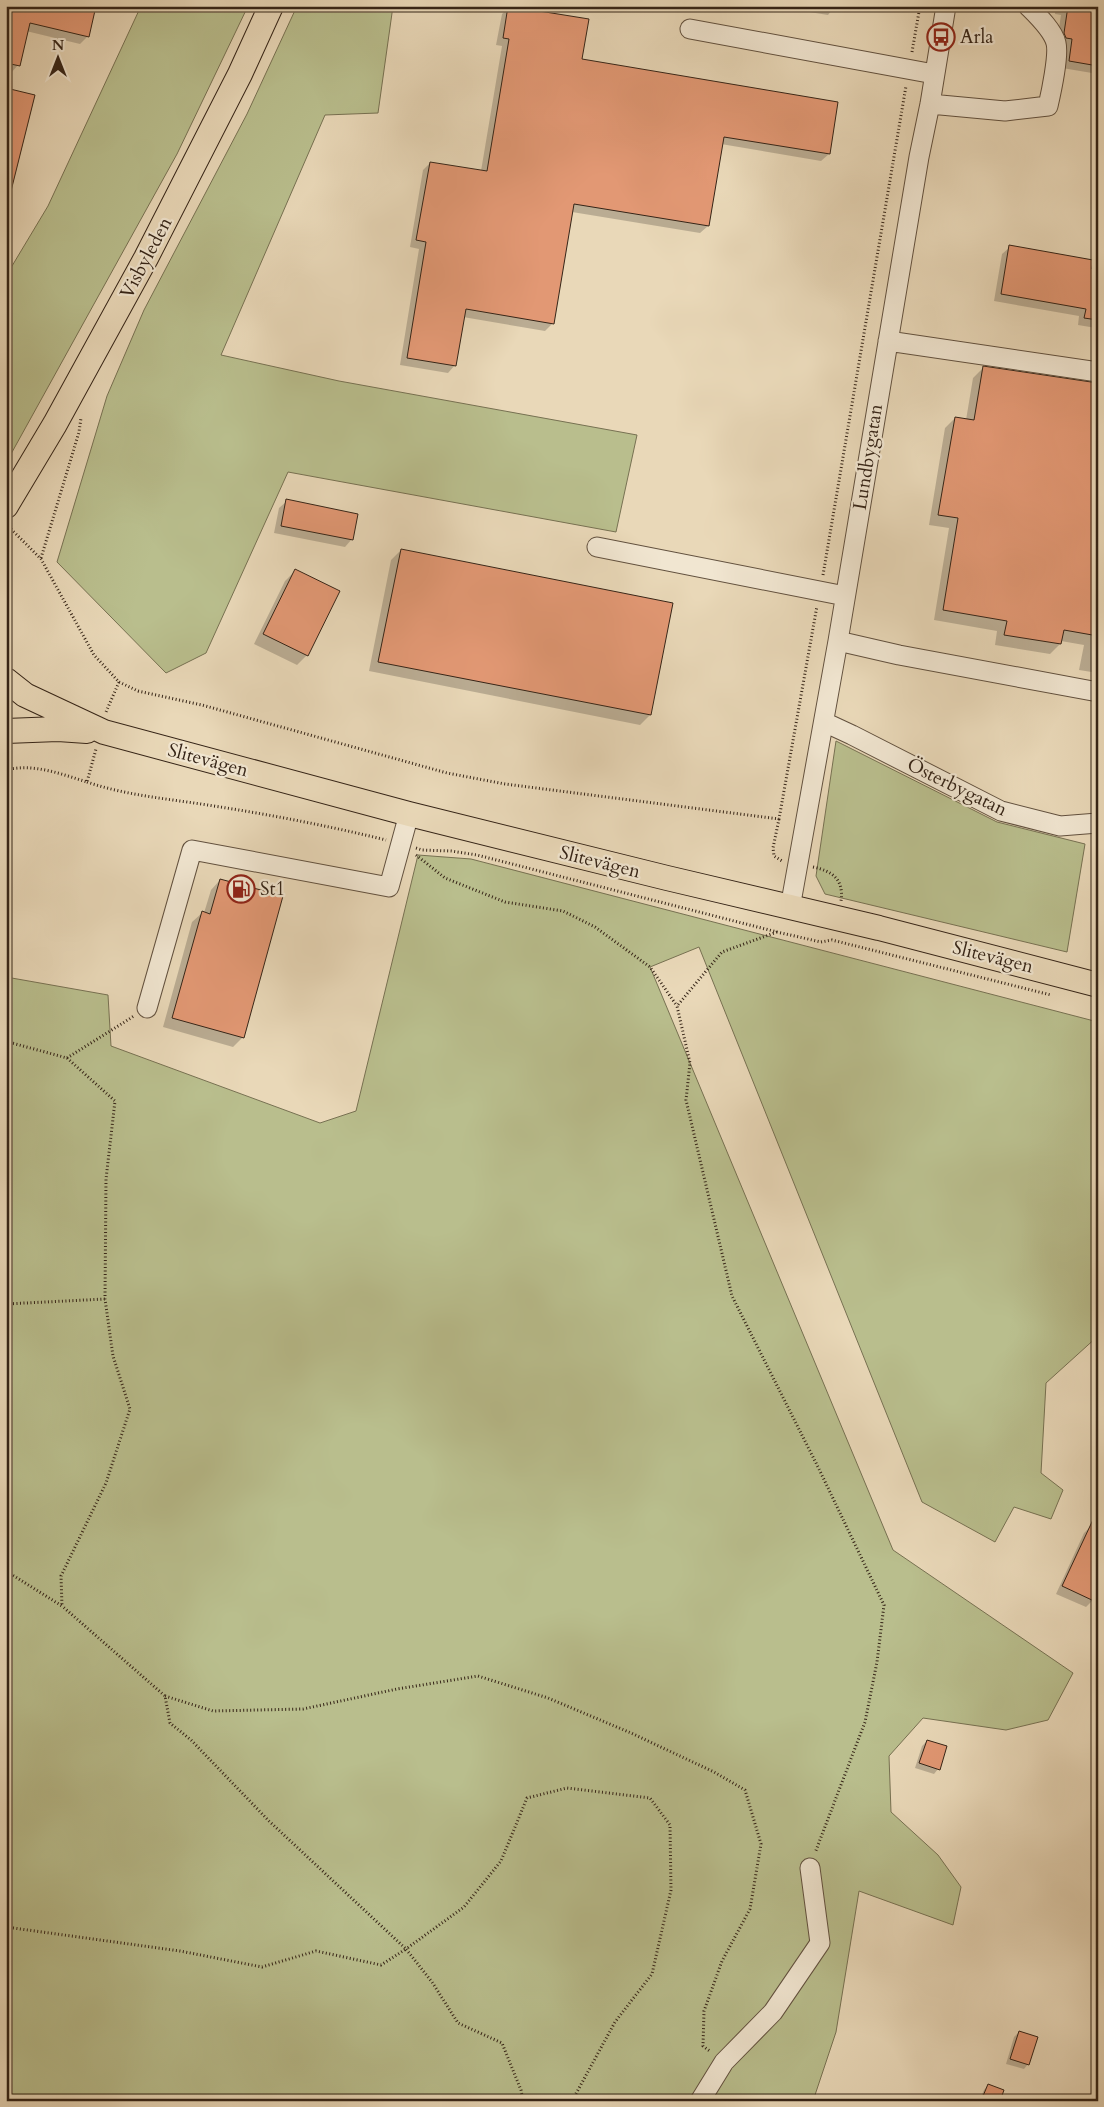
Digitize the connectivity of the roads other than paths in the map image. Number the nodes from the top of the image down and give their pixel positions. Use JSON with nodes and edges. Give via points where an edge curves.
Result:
{"nodes":[{"id":1,"x":271,"y":6,"type":"edge"},
{"id":2,"x":946,"y":6,"type":"edge"},
{"id":3,"x":1028,"y":6,"type":"edge"},
{"id":4,"x":690,"y":29,"type":"dead end"},
{"id":5,"x":934,"y":74,"type":"junction"},
{"id":6,"x":930,"y":104,"type":"junction"},
{"id":7,"x":888,"y":341,"type":"junction"},
{"id":8,"x":1098,"y":372,"type":"edge"},
{"id":9,"x":7,"y":504,"type":"edge"},
{"id":10,"x":597,"y":547,"type":"dead end"},
{"id":11,"x":845,"y":596,"type":"junction"},
{"id":12,"x":838,"y":640,"type":"junction"},
{"id":13,"x":6,"y":680,"type":"edge"},
{"id":14,"x":1098,"y":692,"type":"edge"},
{"id":15,"x":824,"y":722,"type":"junction"},
{"id":16,"x":6,"y":731,"type":"edge"},
{"id":17,"x":102,"y":732,"type":"junction"},
{"id":18,"x":409,"y":814,"type":"junction"},
{"id":19,"x":1098,"y":824,"type":"edge"},
{"id":20,"x":790,"y":908,"type":"junction"},
{"id":21,"x":1098,"y":985,"type":"edge"},
{"id":22,"x":147,"y":1008,"type":"road end"},
{"id":23,"x":810,"y":1868,"type":"road end"},
{"id":24,"x":700,"y":2101,"type":"edge"}],
"edges":[{"from":1,"to":9,"type":"main road","name":"Visbyleden","via":[[160,232]]},
{"from":2,"to":5,"type":"street","name":"Lundbygatan"},
{"from":3,"to":6,"type":"street","via":[[1043,20],[1056,43],[1048,106],[1005,111]]},
{"from":4,"to":5,"type":"street"},
{"from":5,"to":6,"type":"street","name":"Lundbygatan"},
{"from":6,"to":7,"type":"street","name":"Lundbygatan"},
{"from":7,"to":8,"type":"street"},
{"from":7,"to":11,"type":"street","name":"Lundbygatan"},
{"from":10,"to":11,"type":"street"},
{"from":11,"to":12,"type":"street","name":"Lundbygatan"},
{"from":12,"to":14,"type":"street","via":[[899,655]]},
{"from":12,"to":15,"type":"street","name":"Lundbygatan"},
{"from":13,"to":17,"type":"main road","name":"Slitevägen","via":[[25,695]]},
{"from":15,"to":19,"type":"street","name":"Österbygatan","via":[[1001,811],[1060,826]]},
{"from":15,"to":20,"type":"street","name":"Lundbygatan"},
{"from":16,"to":17,"type":"main road","name":"Slitevägen","via":[[58,729]]},
{"from":17,"to":18,"type":"main road","name":"Slitevägen"},
{"from":18,"to":20,"type":"main road","name":"Slitevägen"},
{"from":18,"to":22,"type":"street","via":[[389,886],[192,850]]},
{"from":20,"to":21,"type":"main road","name":"Slitevägen"},
{"from":23,"to":24,"type":"street","via":[[820,1943],[773,2012],[724,2062]]}]}
